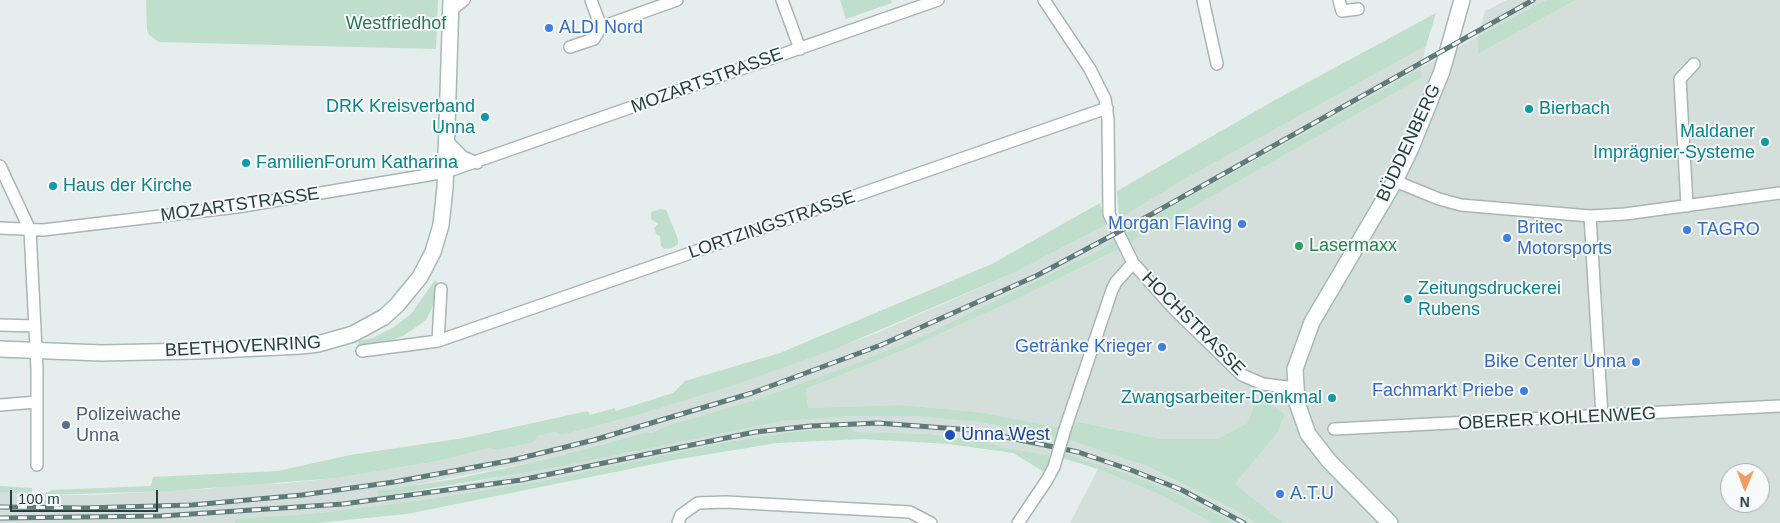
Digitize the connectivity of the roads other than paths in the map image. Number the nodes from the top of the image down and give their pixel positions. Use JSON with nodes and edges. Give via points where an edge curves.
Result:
{"nodes":[{"id":1,"x":464,"y":0,"type":"edge"},
{"id":2,"x":591,"y":0,"type":"edge"},
{"id":3,"x":677,"y":0,"type":"edge"},
{"id":4,"x":782,"y":0,"type":"edge"},
{"id":5,"x":938,"y":0,"type":"edge"},
{"id":6,"x":1044,"y":0,"type":"edge"},
{"id":7,"x":1203,"y":0,"type":"edge"},
{"id":8,"x":1339,"y":0,"type":"edge"},
{"id":9,"x":1462,"y":0,"type":"edge"},
{"id":10,"x":451,"y":6,"type":"edge"},
{"id":11,"x":1358,"y":9,"type":"dead end"},
{"id":12,"x":601,"y":27,"type":"junction"},
{"id":13,"x":570,"y":47,"type":"dead end"},
{"id":14,"x":800,"y":49,"type":"junction"},
{"id":15,"x":1217,"y":64,"type":"dead end"},
{"id":16,"x":1694,"y":64,"type":"dead end"},
{"id":17,"x":1107,"y":108,"type":"junction"},
{"id":18,"x":446,"y":140,"type":"junction"},
{"id":19,"x":477,"y":163,"type":"junction"},
{"id":20,"x":0,"y":166,"type":"edge"},
{"id":21,"x":446,"y":172,"type":"junction"},
{"id":22,"x":1395,"y":182,"type":"junction"},
{"id":23,"x":1780,"y":193,"type":"edge"},
{"id":24,"x":1687,"y":206,"type":"junction"},
{"id":25,"x":1590,"y":216,"type":"junction"},
{"id":26,"x":0,"y":228,"type":"edge"},
{"id":27,"x":30,"y":230,"type":"junction"},
{"id":28,"x":1133,"y":263,"type":"junction"},
{"id":29,"x":441,"y":289,"type":"dead end"},
{"id":30,"x":0,"y":325,"type":"edge"},
{"id":31,"x":35,"y":326,"type":"junction"},
{"id":32,"x":438,"y":341,"type":"junction"},
{"id":33,"x":0,"y":349,"type":"edge"},
{"id":34,"x":36,"y":351,"type":"junction"},
{"id":35,"x":362,"y":351,"type":"dead end"},
{"id":36,"x":1295,"y":388,"type":"junction"},
{"id":37,"x":37,"y":402,"type":"junction"},
{"id":38,"x":0,"y":405,"type":"edge"},
{"id":39,"x":1780,"y":406,"type":"edge"},
{"id":40,"x":1602,"y":416,"type":"junction"},
{"id":41,"x":1334,"y":429,"type":"dead end"},
{"id":42,"x":37,"y":465,"type":"dead end"},
{"id":43,"x":678,"y":523,"type":"edge"},
{"id":44,"x":931,"y":523,"type":"edge"},
{"id":45,"x":1018,"y":523,"type":"edge"},
{"id":46,"x":1390,"y":523,"type":"edge"}],
"edges":[{"from":1,"to":10,"type":"street"},
{"from":2,"to":12,"type":"street"},
{"from":3,"to":12,"type":"street"},
{"from":4,"to":14,"type":"street"},
{"from":5,"to":14,"type":"street","name":"MOZARTSTRASSE"},
{"from":6,"to":17,"type":"street","name":"HOCHSTRASSE","via":[[1096,79]]},
{"from":7,"to":15,"type":"street"},
{"from":8,"to":11,"type":"street","via":[[1342,10]]},
{"from":9,"to":22,"type":"main road","name":"BÜDDENBERG","via":[[1434,95]]},
{"from":10,"to":18,"type":"main road","name":"BEETHOVENRING"},
{"from":12,"to":13,"type":"street","via":[[594,39]]},
{"from":14,"to":19,"type":"street","name":"MOZARTSTRASSE"},
{"from":16,"to":24,"type":"street","via":[[1680,79]]},
{"from":17,"to":28,"type":"street","name":"HOCHSTRASSE","via":[[1109,214]]},
{"from":17,"to":32,"type":"street","name":"LORTZINGSTRASSE"},
{"from":18,"to":19,"type":"street","via":[[463,157]]},
{"from":18,"to":21,"type":"main road","name":"BEETHOVENRING"},
{"from":19,"to":21,"type":"street","name":"MOZARTSTRASSE"},
{"from":20,"to":27,"type":"street"},
{"from":21,"to":27,"type":"street","name":"MOZARTSTRASSE","via":[[237,207]]},
{"from":21,"to":34,"type":"main road","name":"BEETHOVENRING","via":[[441,224],[427,266],[411,290],[384,317],[353,334],[318,344],[277,348],[101,353]]},
{"from":22,"to":25,"type":"street","via":[[1462,205]]},
{"from":22,"to":36,"type":"main road","name":"BÜDDENBERG","via":[[1312,322],[1295,369]]},
{"from":23,"to":24,"type":"street"},
{"from":24,"to":25,"type":"street"},
{"from":25,"to":40,"type":"street"},
{"from":26,"to":27,"type":"street","name":"MOZARTSTRASSE"},
{"from":27,"to":31,"type":"street"},
{"from":28,"to":36,"type":"street","name":"HOCHSTRASSE","via":[[1176,312],[1242,375],[1263,384]]},
{"from":28,"to":45,"type":"street","bridge":true,"via":[[1112,290],[1054,467]]},
{"from":29,"to":32,"type":"street"},
{"from":30,"to":31,"type":"street"},
{"from":31,"to":34,"type":"street"},
{"from":32,"to":35,"type":"street","name":"LORTZINGSTRASSE"},
{"from":33,"to":34,"type":"main road","name":"BEETHOVENRING"},
{"from":34,"to":37,"type":"street"},
{"from":36,"to":46,"type":"main road","via":[[1302,420],[1317,448]]},
{"from":37,"to":38,"type":"street"},
{"from":37,"to":42,"type":"street"},
{"from":39,"to":40,"type":"street","name":"OBERER KOHLENWEG"},
{"from":40,"to":41,"type":"street","name":"OBERER KOHLENWEG"},
{"from":43,"to":44,"type":"street","via":[[681,515],[698,503],[726,502],[910,512]]}]}
